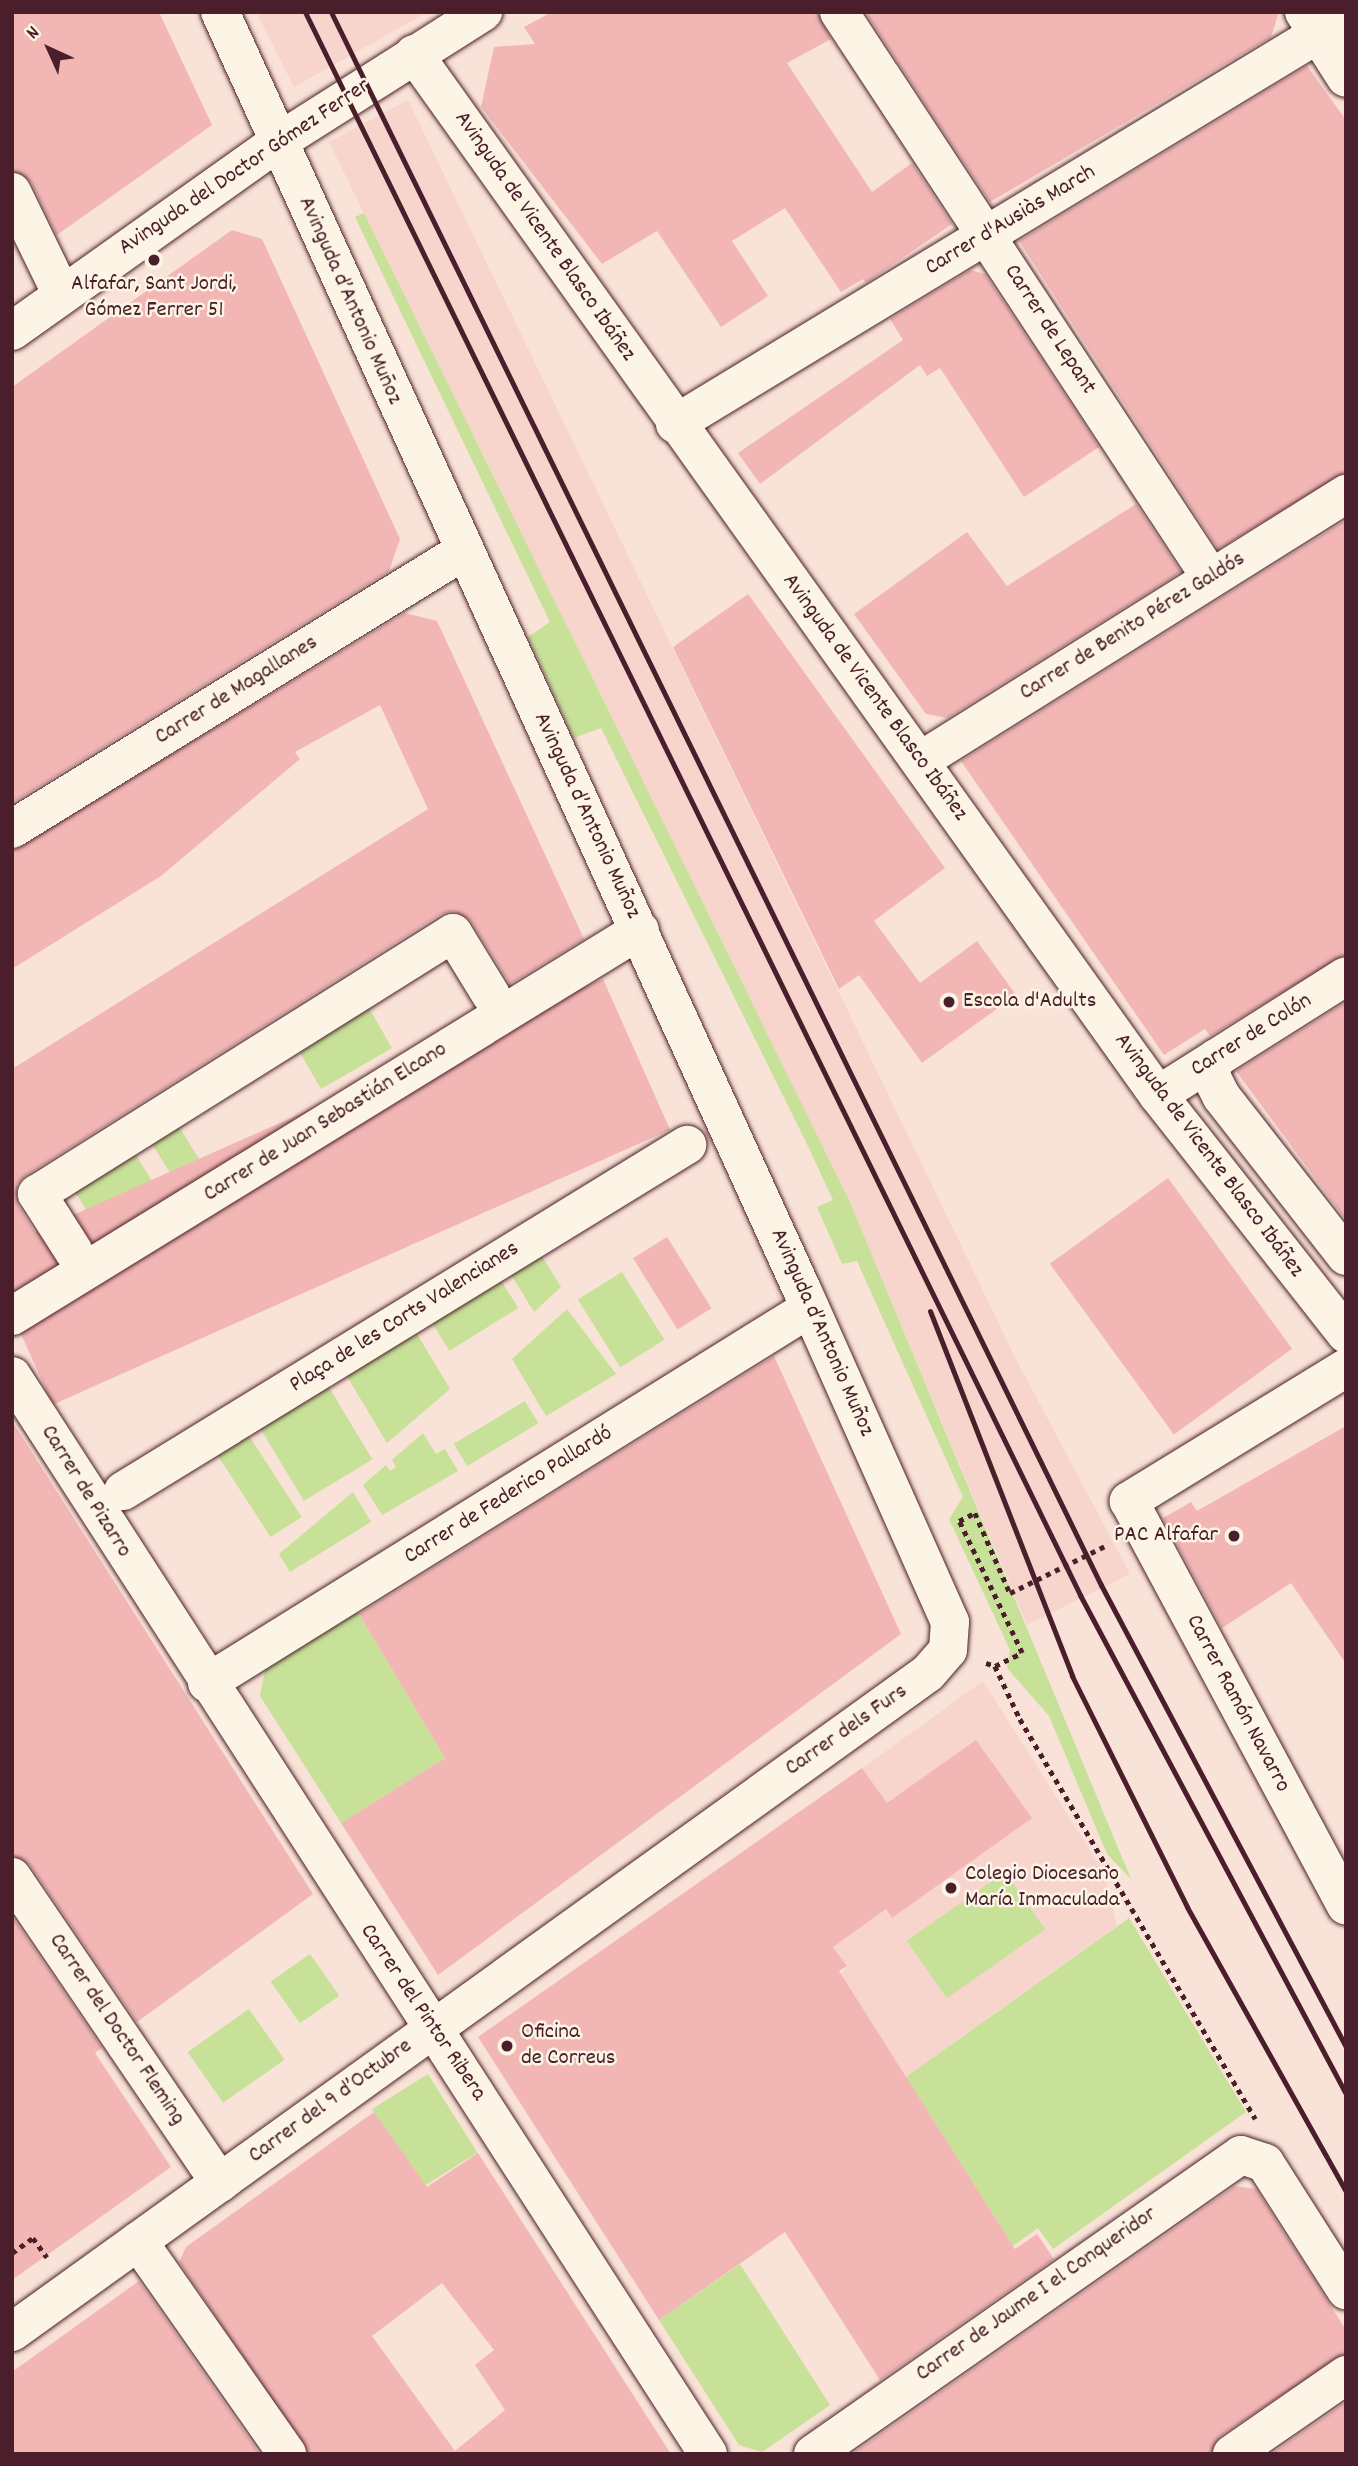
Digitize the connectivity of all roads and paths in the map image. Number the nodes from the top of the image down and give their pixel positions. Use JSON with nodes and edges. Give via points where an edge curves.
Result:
{"nodes":[{"id":1,"x":220,"y":12,"type":"edge"},
{"id":2,"x":483,"y":12,"type":"edge"},
{"id":3,"x":839,"y":12,"type":"edge"},
{"id":4,"x":1322,"y":21,"type":"edge"},
{"id":5,"x":414,"y":54,"type":"junction"},
{"id":6,"x":1346,"y":78,"type":"edge"},
{"id":7,"x":278,"y":142,"type":"junction"},
{"id":8,"x":12,"y":192,"type":"edge"},
{"id":9,"x":987,"y":236,"type":"junction"},
{"id":10,"x":62,"y":296,"type":"junction"},
{"id":11,"x":12,"y":331,"type":"edge"},
{"id":12,"x":675,"y":424,"type":"junction"},
{"id":13,"x":1346,"y":494,"type":"edge"},
{"id":14,"x":462,"y":552,"type":"junction"},
{"id":15,"x":1211,"y":578,"type":"junction"},
{"id":16,"x":920,"y":761,"type":"junction"},
{"id":17,"x":12,"y":829,"type":"edge"},
{"id":18,"x":640,"y":930,"type":"junction"},
{"id":19,"x":1346,"y":976,"type":"edge"},
{"id":20,"x":491,"y":995,"type":"dead end"},
{"id":21,"x":1216,"y":1058,"type":"junction"},
{"id":22,"x":1158,"y":1095,"type":"junction"},
{"id":23,"x":687,"y":1145,"type":"dead end"},
{"id":24,"x":74,"y":1252,"type":"dead end"},
{"id":25,"x":1346,"y":1256,"type":"edge"},
{"id":26,"x":810,"y":1308,"type":"junction"},
{"id":27,"x":12,"y":1316,"type":"edge"},
{"id":28,"x":1346,"y":1334,"type":"edge"},
{"id":29,"x":1346,"y":1368,"type":"edge"},
{"id":30,"x":12,"y":1376,"type":"edge"},
{"id":31,"x":123,"y":1491,"type":"dead end"},
{"id":32,"x":1105,"y":1546,"type":"dead end"},
{"id":33,"x":135,"y":1573,"type":"joint"},
{"id":34,"x":950,"y":1622,"type":"joint"},
{"id":35,"x":207,"y":1684,"type":"junction"},
{"id":36,"x":719,"y":1822,"type":"joint"},
{"id":37,"x":12,"y":1877,"type":"edge"},
{"id":38,"x":1346,"y":1906,"type":"edge"},
{"id":39,"x":434,"y":2027,"type":"junction"},
{"id":40,"x":1260,"y":2147,"type":"junction"},
{"id":41,"x":220,"y":2183,"type":"junction"},
{"id":42,"x":138,"y":2241,"type":"junction"},
{"id":43,"x":12,"y":2253,"type":"edge"},
{"id":44,"x":52,"y":2263,"type":"dead end"},
{"id":45,"x":1346,"y":2290,"type":"edge"},
{"id":46,"x":12,"y":2332,"type":"edge"},
{"id":47,"x":1346,"y":2375,"type":"edge"},
{"id":48,"x":287,"y":2454,"type":"edge"},
{"id":49,"x":708,"y":2454,"type":"edge"},
{"id":50,"x":813,"y":2454,"type":"edge"},
{"id":51,"x":1233,"y":2454,"type":"edge"}],
"edges":[{"from":1,"to":7,"type":"street","name":"Avinguda d’Antonio Muñoz"},
{"from":2,"to":5,"type":"street","name":"Avinguda del Doctor Gómez Ferrer"},
{"from":3,"to":9,"type":"street","name":"Carrer de Lepant"},
{"from":4,"to":6,"type":"street"},
{"from":4,"to":9,"type":"street","name":"Carrer d'Ausiàs March"},
{"from":5,"to":7,"type":"street","name":"Avinguda del Doctor Gómez Ferrer"},
{"from":5,"to":12,"type":"street","name":"Avinguda de Vicente Blasco Ibáñez"},
{"from":7,"to":10,"type":"street","name":"Avinguda del Doctor Gómez Ferrer"},
{"from":7,"to":14,"type":"street","name":"Avinguda d’Antonio Muñoz"},
{"from":8,"to":10,"type":"street"},
{"from":9,"to":12,"type":"street","name":"Carrer d'Ausiàs March"},
{"from":9,"to":15,"type":"street","name":"Carrer de Lepant"},
{"from":10,"to":11,"type":"street","name":"Avinguda del Doctor Gómez Ferrer"},
{"from":12,"to":16,"type":"street","name":"Avinguda de Vicente Blasco Ibáñez"},
{"from":13,"to":15,"type":"street","name":"Carrer de Benito Pérez Galdós"},
{"from":14,"to":17,"type":"street","name":"Carrer de Magallanes"},
{"from":14,"to":18,"type":"street","name":"Avinguda d’Antonio Muñoz"},
{"from":15,"to":16,"type":"street","name":"Carrer de Benito Pérez Galdós"},
{"from":16,"to":22,"type":"street","name":"Avinguda de Vicente Blasco Ibáñez"},
{"from":18,"to":26,"type":"street","name":"Avinguda d’Antonio Muñoz"},
{"from":18,"to":27,"type":"street","name":"Carrer de Juan Sebastián Elcano"},
{"from":19,"to":21,"type":"street","name":"Carrer de Colón"},
{"from":20,"to":24,"type":"street","via":[[453,933],[37,1194]]},
{"from":21,"to":22,"type":"street","name":"Carrer de Colón"},
{"from":21,"to":25,"type":"street","name":"Avinguda de Vicente Blasco Ibáñez","via":[[1210,1073],[1221,1096]]},
{"from":22,"to":28,"type":"street","name":"Avinguda de Vicente Blasco Ibáñez"},
{"from":23,"to":31,"type":"street","name":"Plaça de les Corts Valencianes"},
{"from":26,"to":34,"type":"street","name":"Avinguda d’Antonio Muñoz"},
{"from":26,"to":35,"type":"street","name":"Carrer de Federico Pallardó"},
{"from":29,"to":38,"type":"street","name":"Carrer Ramón Navarro","via":[[1129,1501]]},
{"from":30,"to":33,"type":"street","name":"Carrer de Pizarro"},
{"from":32,"to":40,"type":"path","bridge":true,"via":[[1010,1593],[975,1513],[959,1521],[1022,1653],[995,1666],[1020,1719],[1256,2112]]},
{"from":33,"to":35,"type":"street","name":"Carrer del Pintor Ribera"},
{"from":34,"to":36,"type":"street","name":"Carrer dels Furs","via":[[948,1650],[928,1673]]},
{"from":35,"to":39,"type":"street","name":"Carrer del Pintor Ribera"},
{"from":36,"to":39,"type":"street","name":"Carrer del 9 d’Octubre"},
{"from":37,"to":41,"type":"street","name":"Carrer del Doctor Fleming"},
{"from":39,"to":41,"type":"street","name":"Carrer del 9 d’Octubre"},
{"from":39,"to":49,"type":"street","name":"Carrer del Pintor Ribera"},
{"from":40,"to":45,"type":"street"},
{"from":40,"to":50,"type":"street","name":"Carrer de Jaume I el Conqueridor","via":[[1252,2155],[1228,2159]]},
{"from":41,"to":42,"type":"street","name":"Carrer del 9 d’Octubre"},
{"from":42,"to":46,"type":"street","name":"Carrer del 9 d’Octubre"},
{"from":42,"to":48,"type":"street"},
{"from":43,"to":44,"type":"path","via":[[33,2238]]},
{"from":47,"to":51,"type":"street"}]}
